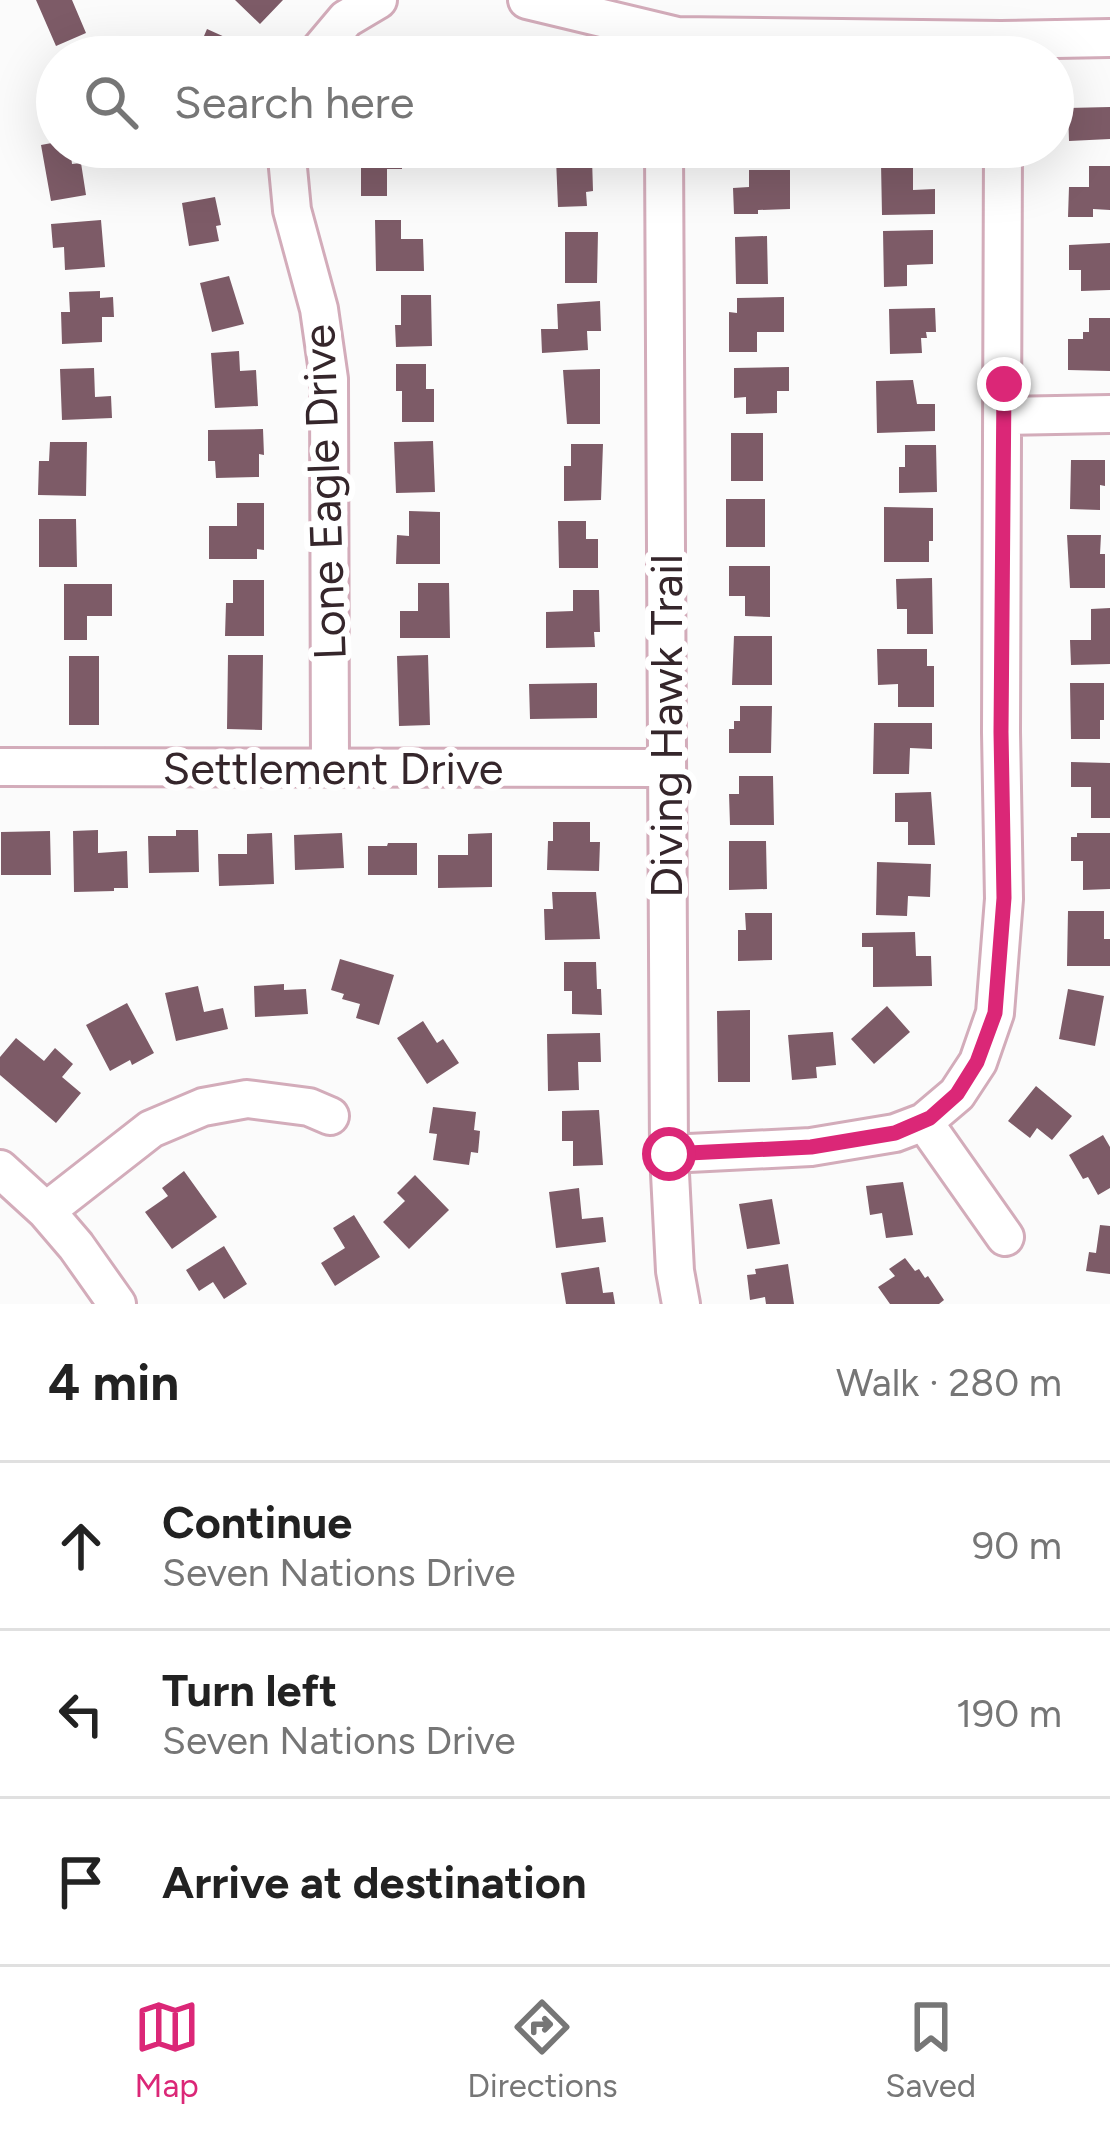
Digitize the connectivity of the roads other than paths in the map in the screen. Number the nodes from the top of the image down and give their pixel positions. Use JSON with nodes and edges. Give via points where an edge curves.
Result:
{"nodes":[{"id":1,"x":377,"y":0,"type":"edge"},
{"id":2,"x":526,"y":0,"type":"edge"},
{"id":3,"x":332,"y":36,"type":"edge"},
{"id":4,"x":637,"y":36,"type":"edge"},
{"id":5,"x":1110,"y":38,"type":"edge"},
{"id":6,"x":1074,"y":41,"type":"edge"},
{"id":7,"x":288,"y":168,"type":"edge"},
{"id":8,"x":664,"y":168,"type":"edge"},
{"id":9,"x":1003,"y":168,"type":"edge"},
{"id":10,"x":1110,"y":414,"type":"edge"},
{"id":11,"x":1004,"y":416,"type":"junction"},
{"id":12,"x":0,"y":746,"type":"edge"},
{"id":13,"x":0,"y":767,"type":"edge"},
{"id":14,"x":330,"y":768,"type":"junction"},
{"id":15,"x":666,"y":768,"type":"junction"},
{"id":16,"x":330,"y":1116,"type":"dead end"},
{"id":17,"x":924,"y":1122,"type":"junction"},
{"id":18,"x":669,"y":1154,"type":"junction"},
{"id":19,"x":0,"y":1169,"type":"edge"},
{"id":20,"x":46,"y":1210,"type":"junction"},
{"id":21,"x":1005,"y":1237,"type":"dead end"},
{"id":22,"x":117,"y":1304,"type":"edge"},
{"id":23,"x":681,"y":1304,"type":"edge"}],
"edges":[{"from":1,"to":3,"type":"street"},
{"from":2,"to":4,"type":"street"},
{"from":5,"to":6,"type":"street"},
{"from":7,"to":14,"type":"street","name":"Lone Eagle Drive","via":[[329,380]]},
{"from":8,"to":15,"type":"street","name":"Diving Hawk Trail"},
{"from":9,"to":11,"type":"street"},
{"from":10,"to":11,"type":"street"},
{"from":11,"to":17,"type":"street","via":[[1004,898],[995,1013],[957,1094]]},
{"from":12,"to":13,"type":"street"},
{"from":13,"to":14,"type":"street","name":"Settlement Drive"},
{"from":14,"to":15,"type":"street","name":"Settlement Drive"},
{"from":15,"to":18,"type":"street","name":"Diving Hawk Trail"},
{"from":16,"to":20,"type":"street","via":[[248,1099],[203,1107],[151,1129]]},
{"from":17,"to":18,"type":"street","via":[[811,1147]]},
{"from":17,"to":21,"type":"street"},
{"from":18,"to":23,"type":"street","name":"Diving Hawk Trail"},
{"from":19,"to":20,"type":"street"},
{"from":20,"to":22,"type":"street"}]}
